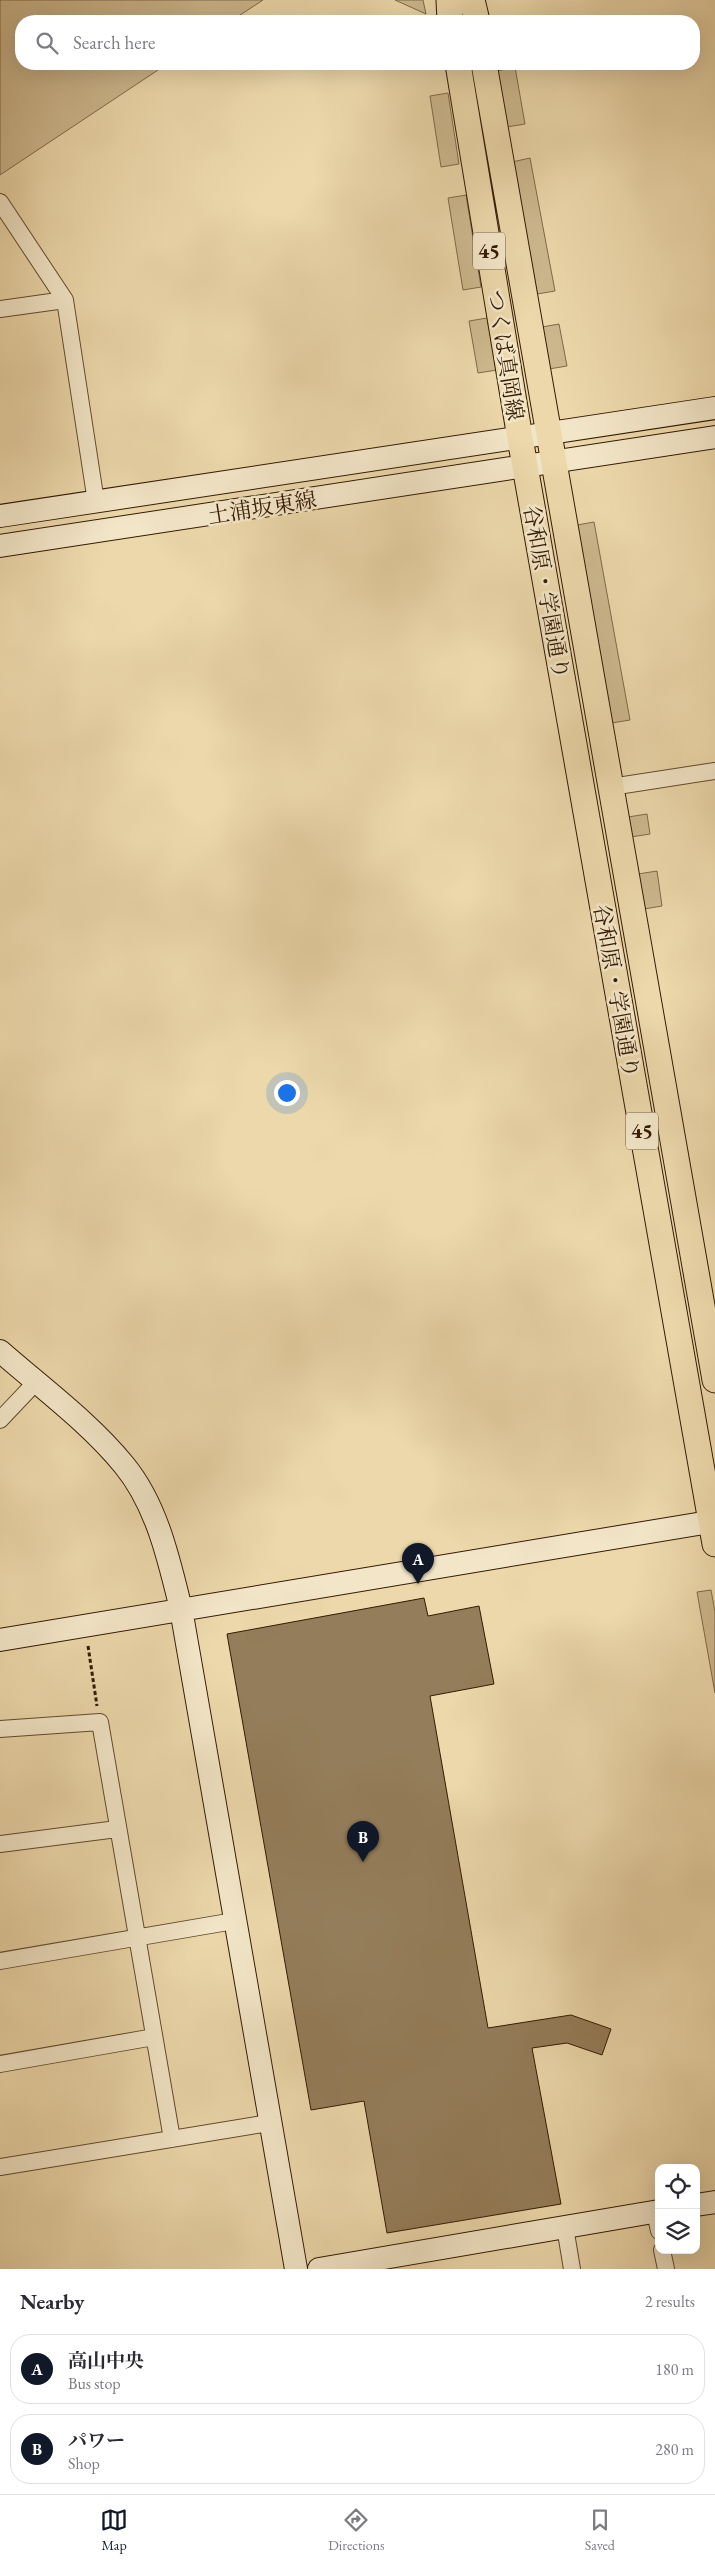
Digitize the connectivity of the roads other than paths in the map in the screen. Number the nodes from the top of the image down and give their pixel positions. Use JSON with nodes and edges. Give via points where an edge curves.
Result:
{"nodes":[{"id":1,"x":449,"y":0,"type":"edge"},
{"id":2,"x":472,"y":0,"type":"edge"},
{"id":3,"x":450,"y":15,"type":"edge"},
{"id":4,"x":476,"y":15,"type":"edge"},
{"id":5,"x":459,"y":70,"type":"edge"},
{"id":6,"x":485,"y":70,"type":"edge"},
{"id":7,"x":0,"y":202,"type":"edge"},
{"id":8,"x":65,"y":300,"type":"junction"},
{"id":9,"x":0,"y":309,"type":"edge"},
{"id":10,"x":715,"y":408,"type":"edge"},
{"id":11,"x":548,"y":434,"type":"junction"},
{"id":12,"x":715,"y":437,"type":"edge"},
{"id":13,"x":520,"y":438,"type":"junction"},
{"id":14,"x":553,"y":461,"type":"junction"},
{"id":15,"x":525,"y":465,"type":"junction"},
{"id":16,"x":96,"y":502,"type":"junction"},
{"id":17,"x":0,"y":516,"type":"edge"},
{"id":18,"x":0,"y":546,"type":"edge"},
{"id":19,"x":715,"y":771,"type":"edge"},
{"id":20,"x":611,"y":787,"type":"junction"},
{"id":21,"x":0,"y":1352,"type":"edge"},
{"id":22,"x":715,"y":1380,"type":"edge"},
{"id":23,"x":36,"y":1382,"type":"junction"},
{"id":24,"x":0,"y":1420,"type":"edge"},
{"id":25,"x":714,"y":1529,"type":"edge"},
{"id":26,"x":181,"y":1609,"type":"junction"},
{"id":27,"x":0,"y":1640,"type":"edge"},
{"id":28,"x":0,"y":1729,"type":"edge"},
{"id":29,"x":118,"y":1829,"type":"junction"},
{"id":30,"x":0,"y":1844,"type":"edge"},
{"id":31,"x":234,"y":1920,"type":"junction"},
{"id":32,"x":137,"y":1937,"type":"junction"},
{"id":33,"x":0,"y":1961,"type":"edge"},
{"id":34,"x":154,"y":2038,"type":"junction"},
{"id":35,"x":0,"y":2064,"type":"edge"},
{"id":36,"x":269,"y":2122,"type":"junction"},
{"id":37,"x":172,"y":2139,"type":"junction"},
{"id":38,"x":0,"y":2167,"type":"edge"},
{"id":39,"x":715,"y":2202,"type":"edge"},
{"id":40,"x":700,"y":2204,"type":"edge"},
{"id":41,"x":655,"y":2218,"type":"edge"},
{"id":42,"x":565,"y":2227,"type":"junction"},
{"id":43,"x":663,"y":2254,"type":"edge"},
{"id":44,"x":398,"y":2262,"type":"edge"},
{"id":45,"x":296,"y":2269,"type":"edge"},
{"id":46,"x":319,"y":2269,"type":"edge"},
{"id":47,"x":572,"y":2269,"type":"edge"},
{"id":48,"x":666,"y":2269,"type":"edge"}],
"edges":[{"from":1,"to":3,"type":"main road"},
{"from":2,"to":4,"type":"main road"},
{"from":5,"to":13,"type":"main road","name":"つくば真岡線","number":"45"},
{"from":6,"to":11,"type":"main road","name":"つくば真岡線","number":"45"},
{"from":7,"to":8,"type":"street"},
{"from":8,"to":9,"type":"street"},
{"from":8,"to":16,"type":"street"},
{"from":10,"to":11,"type":"street","name":"土浦坂東線"},
{"from":11,"to":13,"type":"street","name":"土浦坂東線"},
{"from":11,"to":14,"type":"main road","name":"谷和原・学園通り","number":"45"},
{"from":12,"to":14,"type":"street","name":"土浦坂東線"},
{"from":13,"to":15,"type":"main road","name":"谷和原・学園通り","number":"45"},
{"from":13,"to":16,"type":"street","name":"土浦坂東線"},
{"from":14,"to":15,"type":"street","name":"土浦坂東線"},
{"from":14,"to":20,"type":"main road","name":"谷和原・学園通り","number":"45"},
{"from":15,"to":18,"type":"street","name":"土浦坂東線"},
{"from":15,"to":25,"type":"main road","name":"谷和原・学園通り","number":"45"},
{"from":16,"to":17,"type":"street","name":"土浦坂東線"},
{"from":19,"to":20,"type":"street"},
{"from":20,"to":22,"type":"main road","name":"谷和原・学園通り","number":"45"},
{"from":21,"to":23,"type":"street"},
{"from":23,"to":24,"type":"street"},
{"from":23,"to":26,"type":"street","via":[[124,1466],[156,1521]]},
{"from":25,"to":26,"type":"street"},
{"from":26,"to":27,"type":"street"},
{"from":26,"to":31,"type":"street"},
{"from":28,"to":29,"type":"street","via":[[100,1722]]},
{"from":29,"to":30,"type":"street"},
{"from":29,"to":32,"type":"street"},
{"from":31,"to":32,"type":"street"},
{"from":31,"to":36,"type":"street"},
{"from":32,"to":33,"type":"street"},
{"from":32,"to":34,"type":"street"},
{"from":34,"to":35,"type":"street"},
{"from":34,"to":37,"type":"street"},
{"from":36,"to":37,"type":"street"},
{"from":36,"to":45,"type":"street"},
{"from":37,"to":38,"type":"street"},
{"from":39,"to":40,"type":"street"},
{"from":41,"to":42,"type":"street"},
{"from":42,"to":44,"type":"street"},
{"from":42,"to":47,"type":"street"},
{"from":43,"to":48,"type":"street"},
{"from":44,"to":46,"type":"street"}]}
